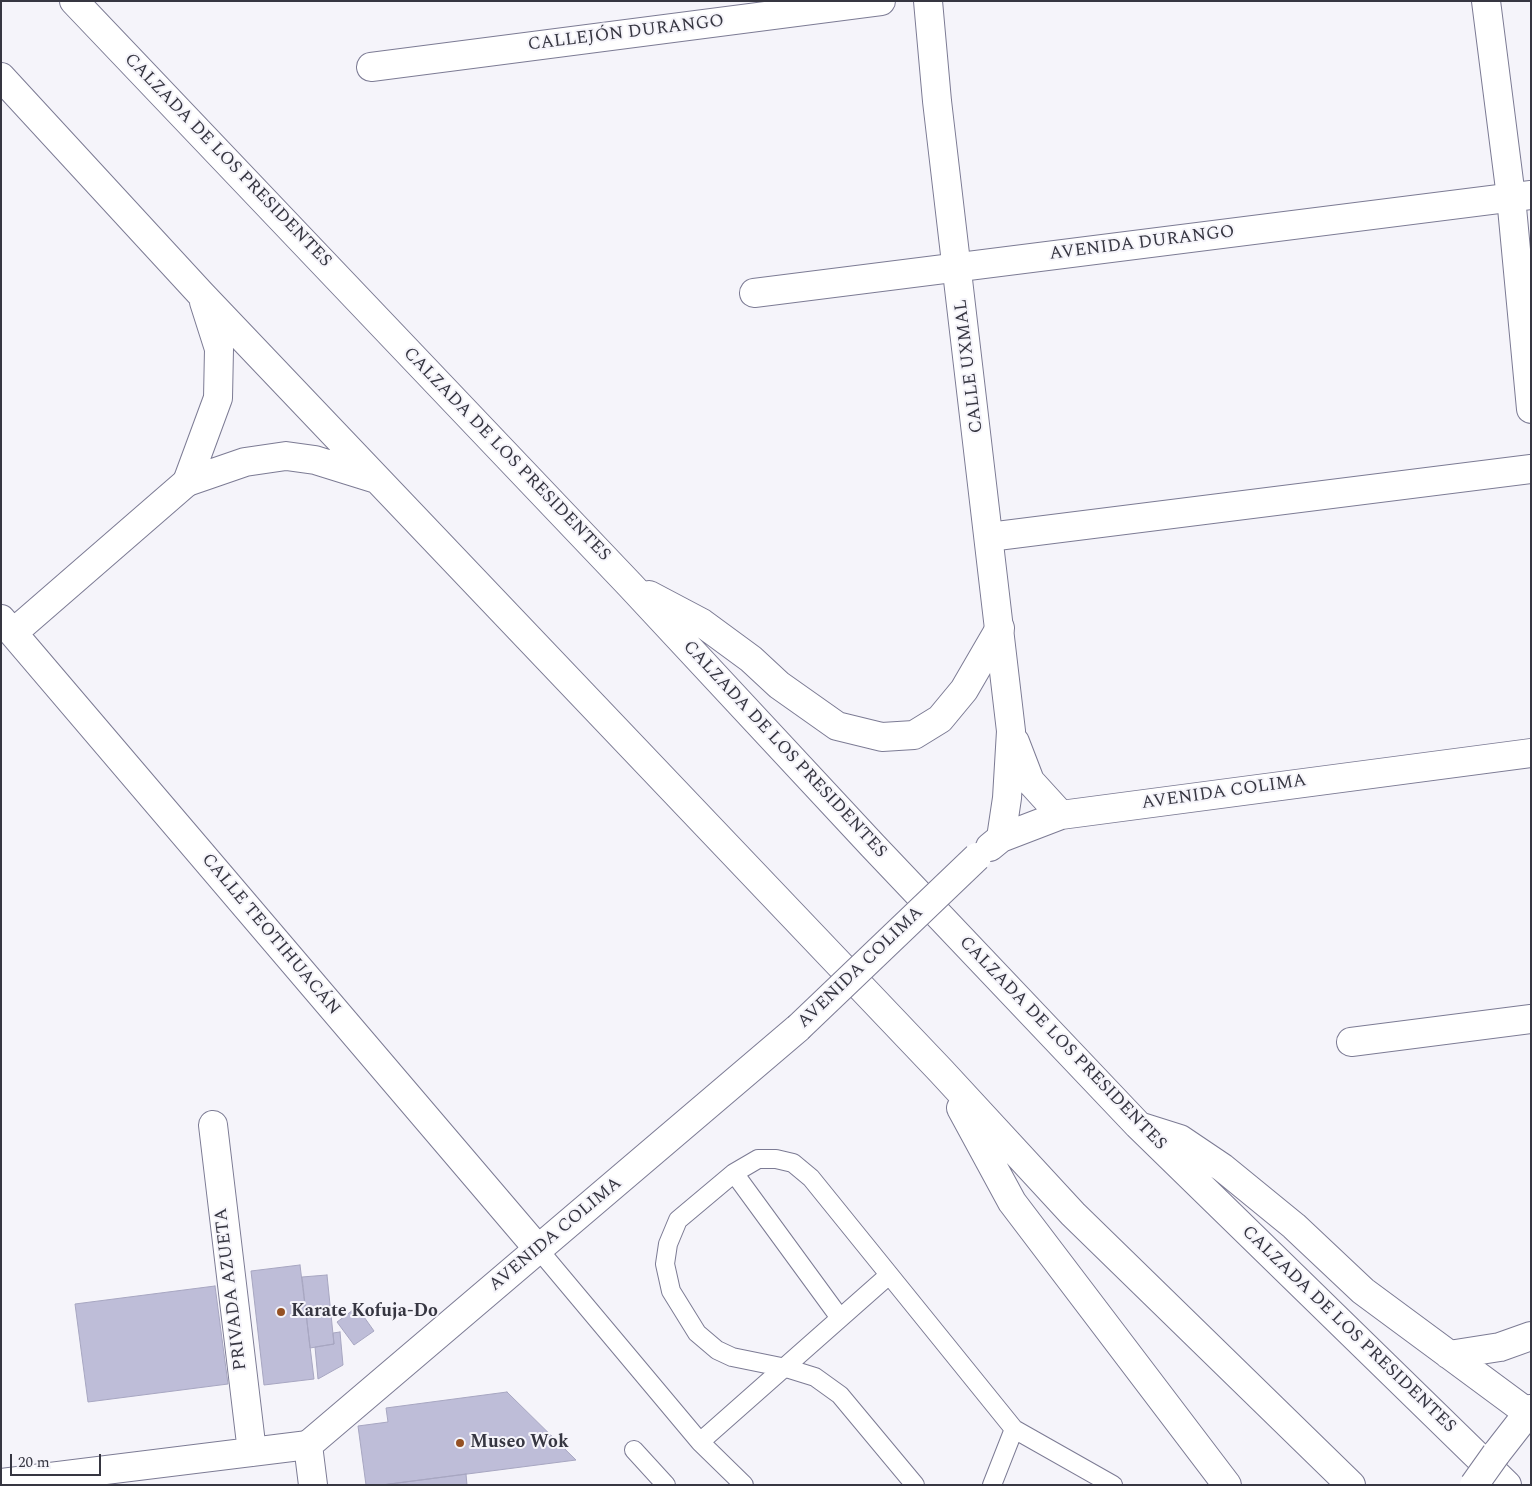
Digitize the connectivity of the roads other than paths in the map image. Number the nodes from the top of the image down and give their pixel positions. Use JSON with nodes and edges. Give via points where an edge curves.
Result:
{"nodes":[{"id":1,"x":74,"y":1,"type":"edge"},
{"id":2,"x":881,"y":1,"type":"edge"},
{"id":3,"x":928,"y":1,"type":"edge"},
{"id":4,"x":1486,"y":1,"type":"edge"},
{"id":5,"x":371,"y":67,"type":"dead end"},
{"id":6,"x":1,"y":78,"type":"edge"},
{"id":7,"x":1521,"y":196,"type":"edge"},
{"id":8,"x":958,"y":267,"type":"junction"},
{"id":9,"x":754,"y":293,"type":"dead end"},
{"id":10,"x":201,"y":294,"type":"junction"},
{"id":11,"x":1531,"y":409,"type":"edge"},
{"id":12,"x":1531,"y":469,"type":"edge"},
{"id":13,"x":378,"y":480,"type":"junction"},
{"id":14,"x":187,"y":482,"type":"junction"},
{"id":15,"x":989,"y":537,"type":"junction"},
{"id":16,"x":630,"y":585,"type":"junction"},
{"id":17,"x":7,"y":626,"type":"edge"},
{"id":18,"x":1000,"y":628,"type":"junction"},
{"id":19,"x":1011,"y":731,"type":"junction"},
{"id":20,"x":1531,"y":753,"type":"edge"},
{"id":21,"x":1061,"y":815,"type":"junction"},
{"id":22,"x":1001,"y":838,"type":"junction"},
{"id":23,"x":1531,"y":1019,"type":"edge"},
{"id":24,"x":1351,"y":1042,"type":"dead end"},
{"id":25,"x":941,"y":1071,"type":"junction"},
{"id":26,"x":213,"y":1126,"type":"dead end"},
{"id":27,"x":1138,"y":1126,"type":"junction"},
{"id":28,"x":734,"y":1173,"type":"junction"},
{"id":29,"x":539,"y":1250,"type":"junction"},
{"id":30,"x":889,"y":1275,"type":"junction"},
{"id":31,"x":840,"y":1318,"type":"junction"},
{"id":32,"x":1531,"y":1336,"type":"edge"},
{"id":33,"x":1449,"y":1354,"type":"junction"},
{"id":34,"x":786,"y":1368,"type":"junction"},
{"id":35,"x":1529,"y":1411,"type":"edge"},
{"id":36,"x":1014,"y":1429,"type":"junction"},
{"id":37,"x":700,"y":1442,"type":"junction"},
{"id":38,"x":308,"y":1445,"type":"junction"},
{"id":39,"x":634,"y":1450,"type":"dead end"},
{"id":40,"x":252,"y":1452,"type":"junction"},
{"id":41,"x":1,"y":1483,"type":"edge"},
{"id":42,"x":313,"y":1485,"type":"edge"},
{"id":43,"x":666,"y":1485,"type":"edge"},
{"id":44,"x":744,"y":1485,"type":"edge"},
{"id":45,"x":915,"y":1485,"type":"edge"},
{"id":46,"x":992,"y":1485,"type":"edge"},
{"id":47,"x":1113,"y":1485,"type":"edge"},
{"id":48,"x":1227,"y":1485,"type":"edge"},
{"id":49,"x":1351,"y":1485,"type":"edge"},
{"id":50,"x":1474,"y":1485,"type":"edge"},
{"id":51,"x":1507,"y":1485,"type":"edge"}],
"edges":[{"from":1,"to":16,"type":"main road","name":"CALZADA DE LOS PRESIDENTES"},
{"from":2,"to":5,"type":"main road","name":"CALLEJÓN DURANGO"},
{"from":3,"to":8,"type":"main road","name":"CALLE UXMAL"},
{"from":4,"to":7,"type":"main road"},
{"from":6,"to":10,"type":"main road"},
{"from":7,"to":8,"type":"main road","name":"AVENIDA DURANGO"},
{"from":7,"to":11,"type":"main road"},
{"from":8,"to":9,"type":"main road","name":"AVENIDA DURANGO"},
{"from":8,"to":15,"type":"main road","name":"CALLE UXMAL"},
{"from":10,"to":13,"type":"main road"},
{"from":10,"to":14,"type":"main road","via":[[219,349],[218,398]]},
{"from":12,"to":15,"type":"main road"},
{"from":13,"to":14,"type":"main road","via":[[315,460],[286,456],[245,462]]},
{"from":13,"to":25,"type":"main road"},
{"from":14,"to":17,"type":"main road"},
{"from":15,"to":18,"type":"main road","name":"CALLE UXMAL"},
{"from":16,"to":18,"type":"main road","via":[[702,623],[779,685],[837,726],[882,738],[914,735],[940,719],[964,690]]},
{"from":16,"to":27,"type":"main road","name":"CALZADA DE LOS PRESIDENTES"},
{"from":17,"to":29,"type":"main road","name":"CALLE TEOTIHUACÁN"},
{"from":18,"to":19,"type":"main road","name":"CALLE UXMAL"},
{"from":19,"to":21,"type":"main road","name":"CALLE UXMAL","via":[[1030,781]]},
{"from":19,"to":22,"type":"main road","name":"CALLE UXMAL"},
{"from":20,"to":21,"type":"main road","name":"AVENIDA COLIMA"},
{"from":21,"to":22,"type":"main road","name":"AVENIDA COLIMA"},
{"from":22,"to":29,"type":"main road","name":"AVENIDA COLIMA","bridge":true,"via":[[977,857],[798,1028]]},
{"from":23,"to":24,"type":"main road"},
{"from":25,"to":48,"type":"main road","via":[[1012,1202]]},
{"from":25,"to":49,"type":"main road","via":[[1073,1214]]},
{"from":26,"to":40,"type":"main road","name":"PRIVADA AZUETA"},
{"from":27,"to":33,"type":"main road","via":[[1180,1139],[1223,1168],[1294,1226],[1363,1291]]},
{"from":27,"to":51,"type":"main road","name":"CALZADA DE LOS PRESIDENTES"},
{"from":28,"to":30,"type":"lane","via":[[758,1159],[793,1163],[811,1178]]},
{"from":28,"to":31,"type":"lane"},
{"from":28,"to":34,"type":"lane","via":[[678,1220],[668,1244],[665,1264],[671,1291],[697,1333],[717,1350],[732,1358]]},
{"from":29,"to":37,"type":"lane"},
{"from":29,"to":38,"type":"main road","name":"AVENIDA COLIMA"},
{"from":30,"to":31,"type":"lane"},
{"from":30,"to":36,"type":"lane"},
{"from":31,"to":34,"type":"lane"},
{"from":32,"to":33,"type":"main road","via":[[1500,1347]]},
{"from":33,"to":35,"type":"main road"},
{"from":34,"to":37,"type":"lane"},
{"from":34,"to":45,"type":"lane","via":[[815,1377],[840,1395]]},
{"from":35,"to":50,"type":"main road","bridge":true},
{"from":36,"to":46,"type":"lane"},
{"from":36,"to":47,"type":"lane"},
{"from":37,"to":44,"type":"lane"},
{"from":38,"to":40,"type":"main road"},
{"from":38,"to":42,"type":"main road"},
{"from":39,"to":43,"type":"lane"},
{"from":40,"to":41,"type":"main road"}]}
